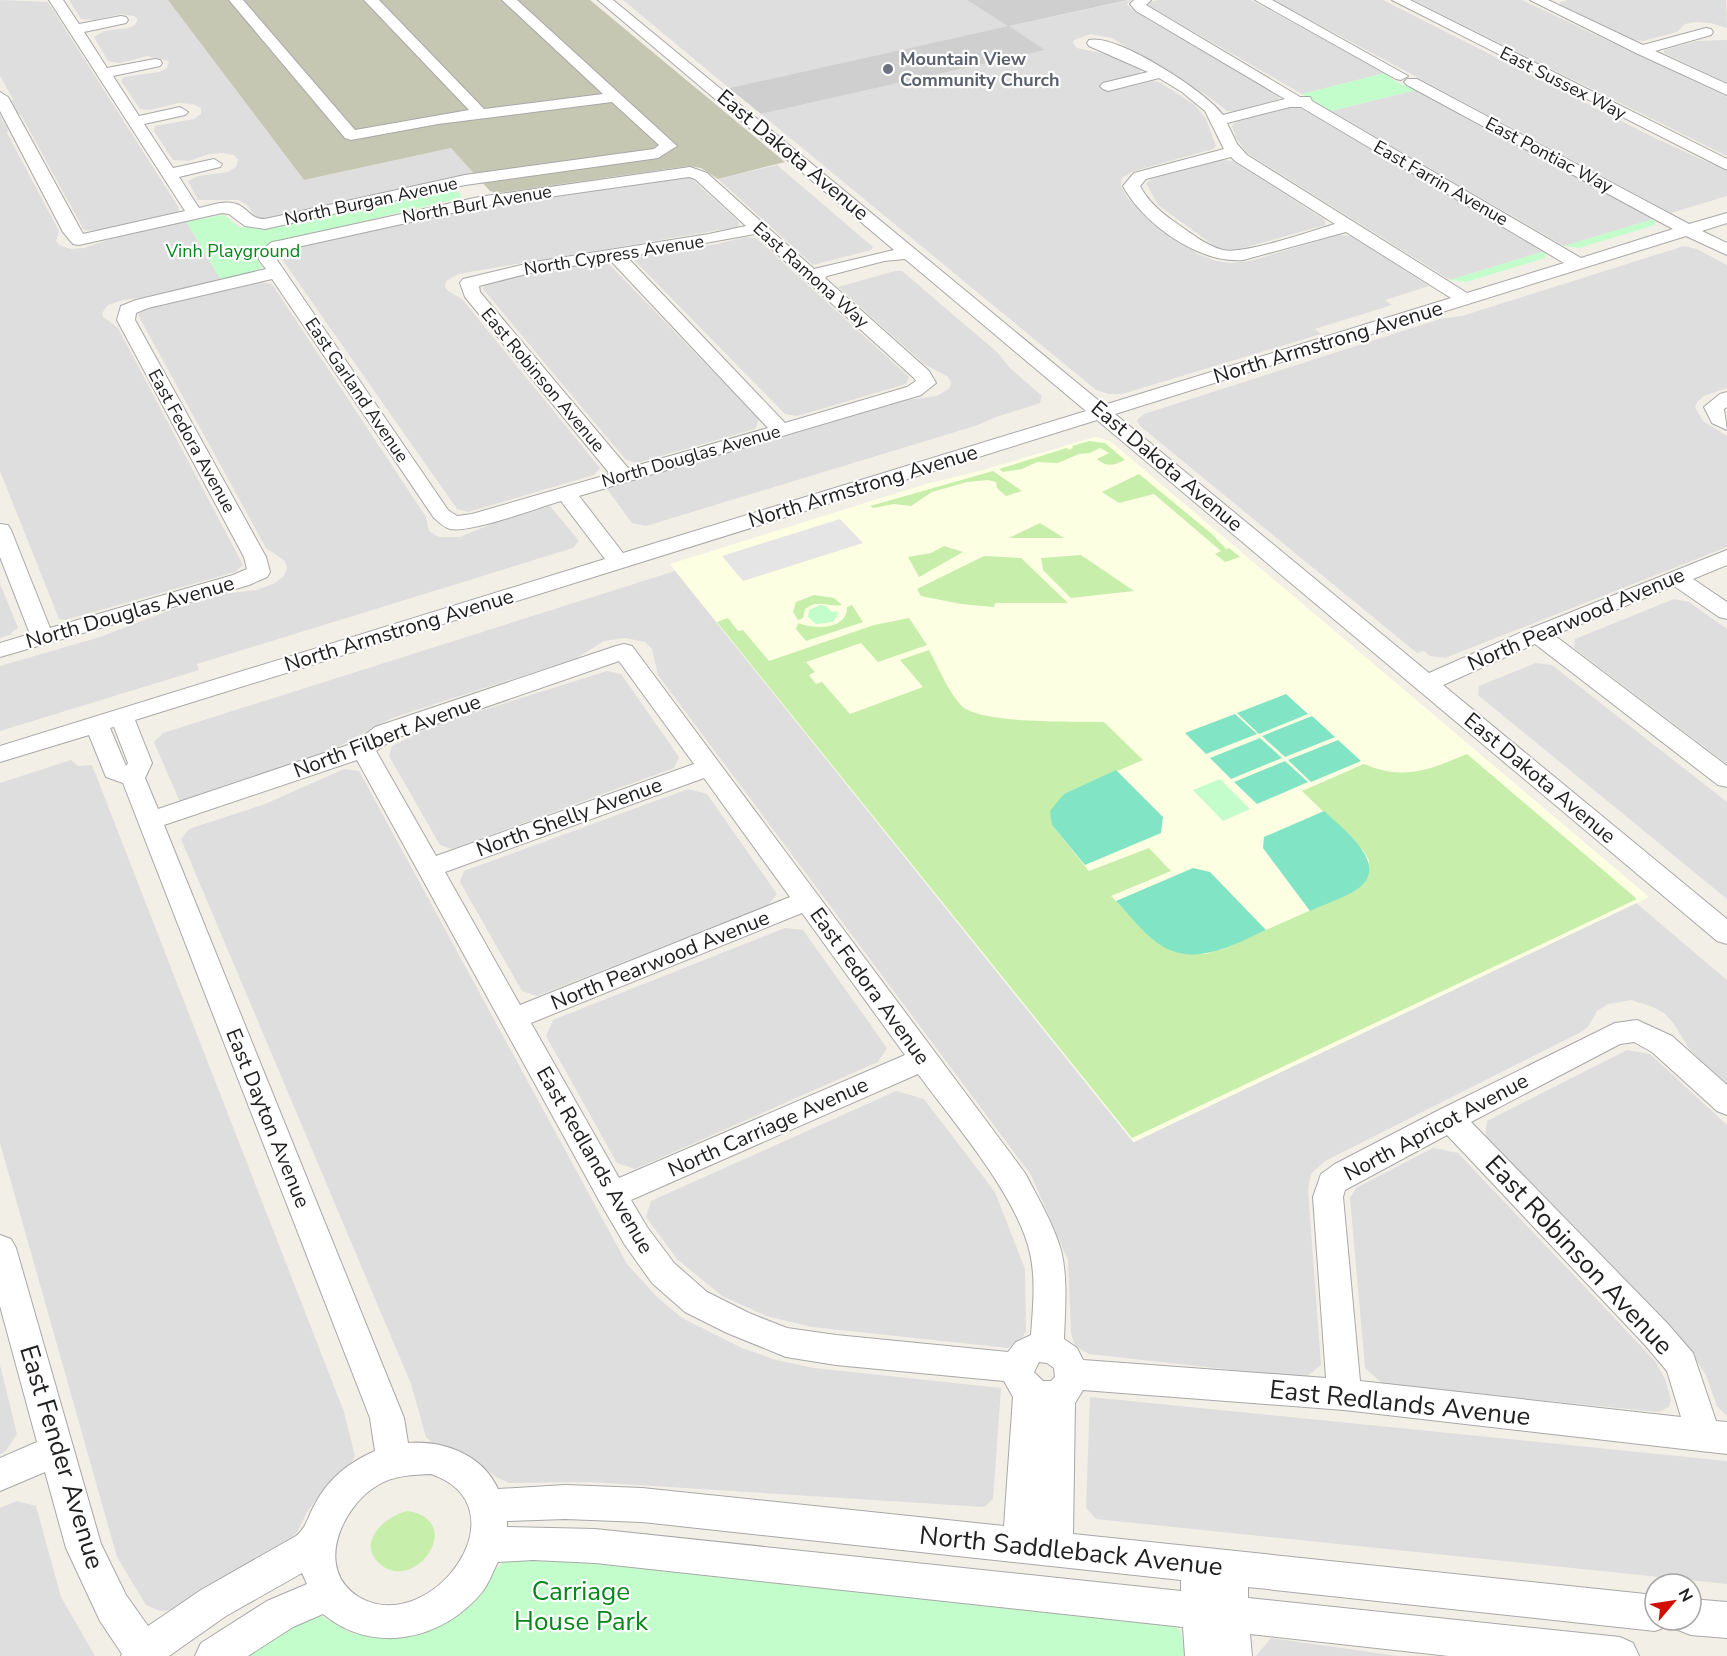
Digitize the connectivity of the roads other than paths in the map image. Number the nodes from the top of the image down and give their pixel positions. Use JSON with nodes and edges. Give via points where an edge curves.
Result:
{"nodes":[{"id":1,"x":56,"y":0,"type":"edge"},
{"id":2,"x":236,"y":0,"type":"edge"},
{"id":3,"x":371,"y":0,"type":"edge"},
{"id":4,"x":509,"y":0,"type":"edge"},
{"id":5,"x":606,"y":0,"type":"edge"},
{"id":6,"x":1262,"y":0,"type":"edge"},
{"id":7,"x":1399,"y":0,"type":"edge"},
{"id":8,"x":1538,"y":0,"type":"edge"},
{"id":9,"x":1141,"y":2,"type":"edge"},
{"id":10,"x":121,"y":20,"type":"dead end"},
{"id":11,"x":75,"y":29,"type":"junction"},
{"id":12,"x":1706,"y":32,"type":"dead end"},
{"id":13,"x":1094,"y":43,"type":"dead end"},
{"id":14,"x":1641,"y":50,"type":"junction"},
{"id":15,"x":155,"y":63,"type":"dead end"},
{"id":16,"x":104,"y":73,"type":"junction"},
{"id":17,"x":1160,"y":74,"type":"junction"},
{"id":18,"x":1108,"y":86,"type":"dead end"},
{"id":19,"x":1727,"y":90,"type":"edge"},
{"id":20,"x":615,"y":97,"type":"junction"},
{"id":21,"x":0,"y":98,"type":"edge"},
{"id":22,"x":1296,"y":101,"type":"junction"},
{"id":23,"x":180,"y":112,"type":"dead end"},
{"id":24,"x":481,"y":114,"type":"junction"},
{"id":25,"x":135,"y":121,"type":"junction"},
{"id":26,"x":1218,"y":121,"type":"junction"},
{"id":27,"x":1233,"y":152,"type":"junction"},
{"id":28,"x":213,"y":164,"type":"dead end"},
{"id":29,"x":1727,"y":165,"type":"edge"},
{"id":30,"x":690,"y":172,"type":"joint"},
{"id":31,"x":169,"y":174,"type":"junction"},
{"id":32,"x":465,"y":180,"type":"junction"},
{"id":33,"x":479,"y":202,"type":"junction"},
{"id":34,"x":195,"y":214,"type":"junction"},
{"id":35,"x":1727,"y":218,"type":"edge"},
{"id":36,"x":1348,"y":226,"type":"junction"},
{"id":37,"x":759,"y":228,"type":"junction"},
{"id":38,"x":1686,"y":230,"type":"junction"},
{"id":39,"x":1727,"y":250,"type":"edge"},
{"id":40,"x":267,"y":253,"type":"joint"},
{"id":41,"x":613,"y":253,"type":"junction"},
{"id":42,"x":912,"y":253,"type":"junction"},
{"id":43,"x":1727,"y":259,"type":"edge"},
{"id":44,"x":1579,"y":264,"type":"junction"},
{"id":45,"x":277,"y":272,"type":"junction"},
{"id":46,"x":815,"y":279,"type":"junction"},
{"id":47,"x":469,"y":283,"type":"joint"},
{"id":48,"x":1465,"y":299,"type":"junction"},
{"id":49,"x":926,"y":383,"type":"joint"},
{"id":50,"x":1727,"y":398,"type":"edge"},
{"id":51,"x":1102,"y":412,"type":"junction"},
{"id":52,"x":1727,"y":424,"type":"edge"},
{"id":53,"x":781,"y":430,"type":"junction"},
{"id":54,"x":623,"y":476,"type":"junction"},
{"id":55,"x":574,"y":490,"type":"junction"},
{"id":56,"x":453,"y":523,"type":"joint"},
{"id":57,"x":0,"y":530,"type":"edge"},
{"id":58,"x":1727,"y":557,"type":"edge"},
{"id":59,"x":627,"y":559,"type":"junction"},
{"id":60,"x":259,"y":572,"type":"joint"},
{"id":61,"x":1677,"y":578,"type":"junction"},
{"id":62,"x":1727,"y":612,"type":"edge"},
{"id":63,"x":1537,"y":634,"type":"junction"},
{"id":64,"x":43,"y":638,"type":"junction"},
{"id":65,"x":0,"y":650,"type":"edge"},
{"id":66,"x":624,"y":651,"type":"joint"},
{"id":67,"x":1426,"y":683,"type":"junction"},
{"id":68,"x":122,"y":717,"type":"junction"},
{"id":69,"x":97,"y":725,"type":"junction"},
{"id":70,"x":363,"y":749,"type":"junction"},
{"id":71,"x":0,"y":754,"type":"edge"},
{"id":72,"x":709,"y":767,"type":"junction"},
{"id":73,"x":133,"y":778,"type":"junction"},
{"id":74,"x":1727,"y":779,"type":"edge"},
{"id":75,"x":150,"y":821,"type":"junction"},
{"id":76,"x":429,"y":868,"type":"junction"},
{"id":77,"x":807,"y":901,"type":"junction"},
{"id":78,"x":1727,"y":934,"type":"edge"},
{"id":79,"x":513,"y":1019,"type":"junction"},
{"id":80,"x":923,"y":1059,"type":"junction"},
{"id":81,"x":1727,"y":1103,"type":"edge"},
{"id":82,"x":1449,"y":1118,"type":"junction"},
{"id":83,"x":612,"y":1195,"type":"junction"},
{"id":84,"x":0,"y":1248,"type":"edge"},
{"id":85,"x":1044,"y":1382,"type":"junction"},
{"id":86,"x":1344,"y":1395,"type":"junction"},
{"id":87,"x":1715,"y":1437,"type":"edge"},
{"id":88,"x":56,"y":1450,"type":"junction"},
{"id":89,"x":394,"y":1461,"type":"junction"},
{"id":90,"x":0,"y":1475,"type":"edge"},
{"id":91,"x":488,"y":1507,"type":"junction"},
{"id":92,"x":318,"y":1541,"type":"junction"},
{"id":93,"x":488,"y":1545,"type":"junction"},
{"id":94,"x":1021,"y":1546,"type":"junction"},
{"id":95,"x":1055,"y":1550,"type":"junction"},
{"id":96,"x":1214,"y":1567,"type":"junction"},
{"id":97,"x":329,"y":1593,"type":"junction"},
{"id":98,"x":1215,"y":1612,"type":"junction"},
{"id":99,"x":1643,"y":1612,"type":"edge"},
{"id":100,"x":1703,"y":1618,"type":"edge"},
{"id":101,"x":1727,"y":1620,"type":"edge"},
{"id":102,"x":143,"y":1655,"type":"edge"},
{"id":103,"x":214,"y":1656,"type":"edge"},
{"id":104,"x":1204,"y":1656,"type":"edge"},
{"id":105,"x":1233,"y":1656,"type":"edge"},
{"id":106,"x":1620,"y":1656,"type":"edge"}],
"edges":[{"from":1,"to":11,"type":"street"},
{"from":2,"to":24,"type":"street","via":[[351,135]]},
{"from":3,"to":24,"type":"street"},
{"from":4,"to":20,"type":"street"},
{"from":5,"to":42,"type":"street","name":"East Dakota Avenue"},
{"from":6,"to":38,"type":"street","name":"East Pontiac Way"},
{"from":7,"to":29,"type":"street","name":"East Sussex Way"},
{"from":8,"to":14,"type":"street"},
{"from":9,"to":22,"type":"street","name":"East Farrin Avenue","via":[[1141,8]]},
{"from":10,"to":11,"type":"street"},
{"from":11,"to":16,"type":"street"},
{"from":12,"to":14,"type":"street"},
{"from":13,"to":17,"type":"street","via":[[1120,51]]},
{"from":14,"to":19,"type":"street"},
{"from":15,"to":16,"type":"street"},
{"from":16,"to":25,"type":"street"},
{"from":17,"to":18,"type":"street"},
{"from":17,"to":26,"type":"street","via":[[1202,100]]},
{"from":20,"to":24,"type":"street"},
{"from":20,"to":32,"type":"street","name":"North Burgan Avenue","via":[[669,146],[658,153]]},
{"from":21,"to":34,"type":"street","name":"North Burgan Avenue","via":[[79,240]]},
{"from":22,"to":26,"type":"street"},
{"from":22,"to":44,"type":"street","name":"East Farrin Avenue"},
{"from":23,"to":25,"type":"street"},
{"from":25,"to":31,"type":"street"},
{"from":26,"to":27,"type":"street"},
{"from":27,"to":36,"type":"street"},
{"from":27,"to":36,"type":"street","via":[[1140,176],[1131,186],[1133,193],[1143,206],[1201,247],[1229,256]]},
{"from":28,"to":31,"type":"street"},
{"from":30,"to":33,"type":"street","name":"North Burl Avenue"},
{"from":30,"to":37,"type":"street","name":"East Ramona Way","via":[[701,176]]},
{"from":31,"to":34,"type":"street"},
{"from":32,"to":33,"type":"street"},
{"from":32,"to":34,"type":"street","name":"North Burgan Avenue","via":[[265,224],[244,221],[234,209]]},
{"from":33,"to":40,"type":"street","name":"North Burl Avenue","via":[[278,246]]},
{"from":35,"to":38,"type":"street","name":"North Armstrong Avenue"},
{"from":36,"to":48,"type":"street"},
{"from":37,"to":41,"type":"street","name":"North Cypress Avenue"},
{"from":37,"to":46,"type":"street","name":"East Ramona Way"},
{"from":38,"to":39,"type":"street","name":"East Pontiac Way"},
{"from":38,"to":43,"type":"street","name":"East Pontiac Way","via":[[1700,244]]},
{"from":38,"to":44,"type":"street","name":"North Armstrong Avenue"},
{"from":40,"to":45,"type":"street","name":"East Garland Avenue"},
{"from":41,"to":47,"type":"street","name":"North Cypress Avenue"},
{"from":41,"to":53,"type":"street"},
{"from":42,"to":46,"type":"street","via":[[893,262]]},
{"from":42,"to":51,"type":"street","name":"East Dakota Avenue"},
{"from":44,"to":48,"type":"street","name":"North Armstrong Avenue"},
{"from":45,"to":56,"type":"street","name":"East Garland Avenue","via":[[441,514]]},
{"from":45,"to":60,"type":"street","name":"East Fedora Avenue","via":[[142,304],[127,310],[126,320],[255,557]]},
{"from":46,"to":49,"type":"street","name":"East Ramona Way","via":[[922,375]]},
{"from":47,"to":54,"type":"street","name":"East Robinson Avenue","via":[[471,293]]},
{"from":48,"to":51,"type":"street","name":"North Armstrong Avenue"},
{"from":49,"to":53,"type":"street","name":"North Douglas Avenue","via":[[914,391]]},
{"from":50,"to":52,"type":"street","via":[[1714,406],[1719,419]]},
{"from":51,"to":59,"type":"street","name":"North Armstrong Avenue"},
{"from":51,"to":67,"type":"street","name":"East Dakota Avenue"},
{"from":53,"to":54,"type":"street","name":"North Douglas Avenue"},
{"from":54,"to":55,"type":"street","name":"North Douglas Avenue"},
{"from":55,"to":56,"type":"street","name":"North Douglas Avenue"},
{"from":55,"to":59,"type":"street"},
{"from":57,"to":64,"type":"street"},
{"from":58,"to":61,"type":"street","name":"North Pearwood Avenue"},
{"from":59,"to":68,"type":"street","name":"North Armstrong Avenue"},
{"from":60,"to":64,"type":"street","name":"North Douglas Avenue"},
{"from":61,"to":62,"type":"street"},
{"from":61,"to":63,"type":"street","name":"North Pearwood Avenue"},
{"from":63,"to":67,"type":"street","name":"North Pearwood Avenue"},
{"from":63,"to":74,"type":"street"},
{"from":64,"to":65,"type":"street","name":"North Douglas Avenue"},
{"from":66,"to":70,"type":"street","name":"North Filbert Avenue","via":[[384,733]]},
{"from":66,"to":72,"type":"street","name":"East Fedora Avenue"},
{"from":67,"to":78,"type":"street","name":"East Dakota Avenue"},
{"from":68,"to":69,"type":"street","name":"North Armstrong Avenue"},
{"from":68,"to":73,"type":"street","name":"East Dayton Avenue","via":[[140,763]]},
{"from":69,"to":71,"type":"street","name":"North Armstrong Avenue"},
{"from":69,"to":73,"type":"street","name":"East Dayton Avenue","via":[[116,771]]},
{"from":70,"to":75,"type":"street","name":"North Filbert Avenue"},
{"from":70,"to":76,"type":"street","name":"East Redlands Avenue"},
{"from":72,"to":76,"type":"street","name":"North Shelly Avenue"},
{"from":72,"to":77,"type":"street","name":"East Fedora Avenue"},
{"from":73,"to":75,"type":"street","name":"East Dayton Avenue"},
{"from":75,"to":89,"type":"street","name":"East Dayton Avenue","via":[[387,1418]]},
{"from":76,"to":79,"type":"street","name":"East Redlands Avenue"},
{"from":77,"to":79,"type":"street","name":"North Pearwood Avenue"},
{"from":77,"to":80,"type":"street","name":"East Fedora Avenue"},
{"from":79,"to":83,"type":"street","name":"East Redlands Avenue"},
{"from":80,"to":83,"type":"street","name":"North Carriage Avenue"},
{"from":80,"to":85,"type":"street","name":"East Fedora Avenue","via":[[1014,1182],[1045,1251],[1047,1347],[1060,1352],[1071,1364]]},
{"from":81,"to":82,"type":"street","name":"North Apricot Avenue","via":[[1662,1044],[1637,1031],[1615,1034]]},
{"from":82,"to":86,"type":"street","name":"North Apricot Avenue","via":[[1332,1183],[1328,1197]]},
{"from":82,"to":87,"type":"street","name":"East Robinson Avenue","via":[[1656,1334],[1681,1364]]},
{"from":83,"to":85,"type":"street","name":"East Redlands Avenue","via":[[663,1273],[696,1302],[738,1323],[786,1342]]},
{"from":84,"to":88,"type":"street","name":"East Fender Avenue"},
{"from":85,"to":86,"type":"street","name":"East Redlands Avenue"},
{"from":85,"to":94,"type":"street"},
{"from":85,"to":95,"type":"street"},
{"from":86,"to":87,"type":"street","name":"East Redlands Avenue"},
{"from":88,"to":90,"type":"street"},
{"from":88,"to":102,"type":"street","name":"East Fender Avenue","via":[[84,1548],[113,1608]]},
{"from":89,"to":91,"type":"street","via":[[431,1458],[456,1467],[476,1484]]},
{"from":89,"to":92,"type":"street","via":[[357,1479],[339,1497],[325,1518]]},
{"from":91,"to":93,"type":"street"},
{"from":91,"to":94,"type":"street","name":"North Saddleback Avenue","via":[[533,1501],[642,1505]]},
{"from":92,"to":97,"type":"street","via":[[318,1563]]},
{"from":92,"to":102,"type":"street","via":[[305,1553],[201,1612]]},
{"from":93,"to":97,"type":"street","via":[[476,1573],[456,1597],[428,1615],[398,1623],[367,1621],[342,1608]]},
{"from":93,"to":98,"type":"street","name":"North Saddleback Avenue","via":[[595,1546]]},
{"from":94,"to":95,"type":"street","name":"North Saddleback Avenue"},
{"from":95,"to":96,"type":"street","name":"North Saddleback Avenue"},
{"from":96,"to":98,"type":"street"},
{"from":96,"to":99,"type":"street","name":"North Saddleback Avenue"},
{"from":97,"to":103,"type":"street","via":[[280,1614]]},
{"from":98,"to":104,"type":"street"},
{"from":98,"to":105,"type":"street"},
{"from":98,"to":106,"type":"street","name":"North Saddleback Avenue"},
{"from":100,"to":101,"type":"street"}]}
